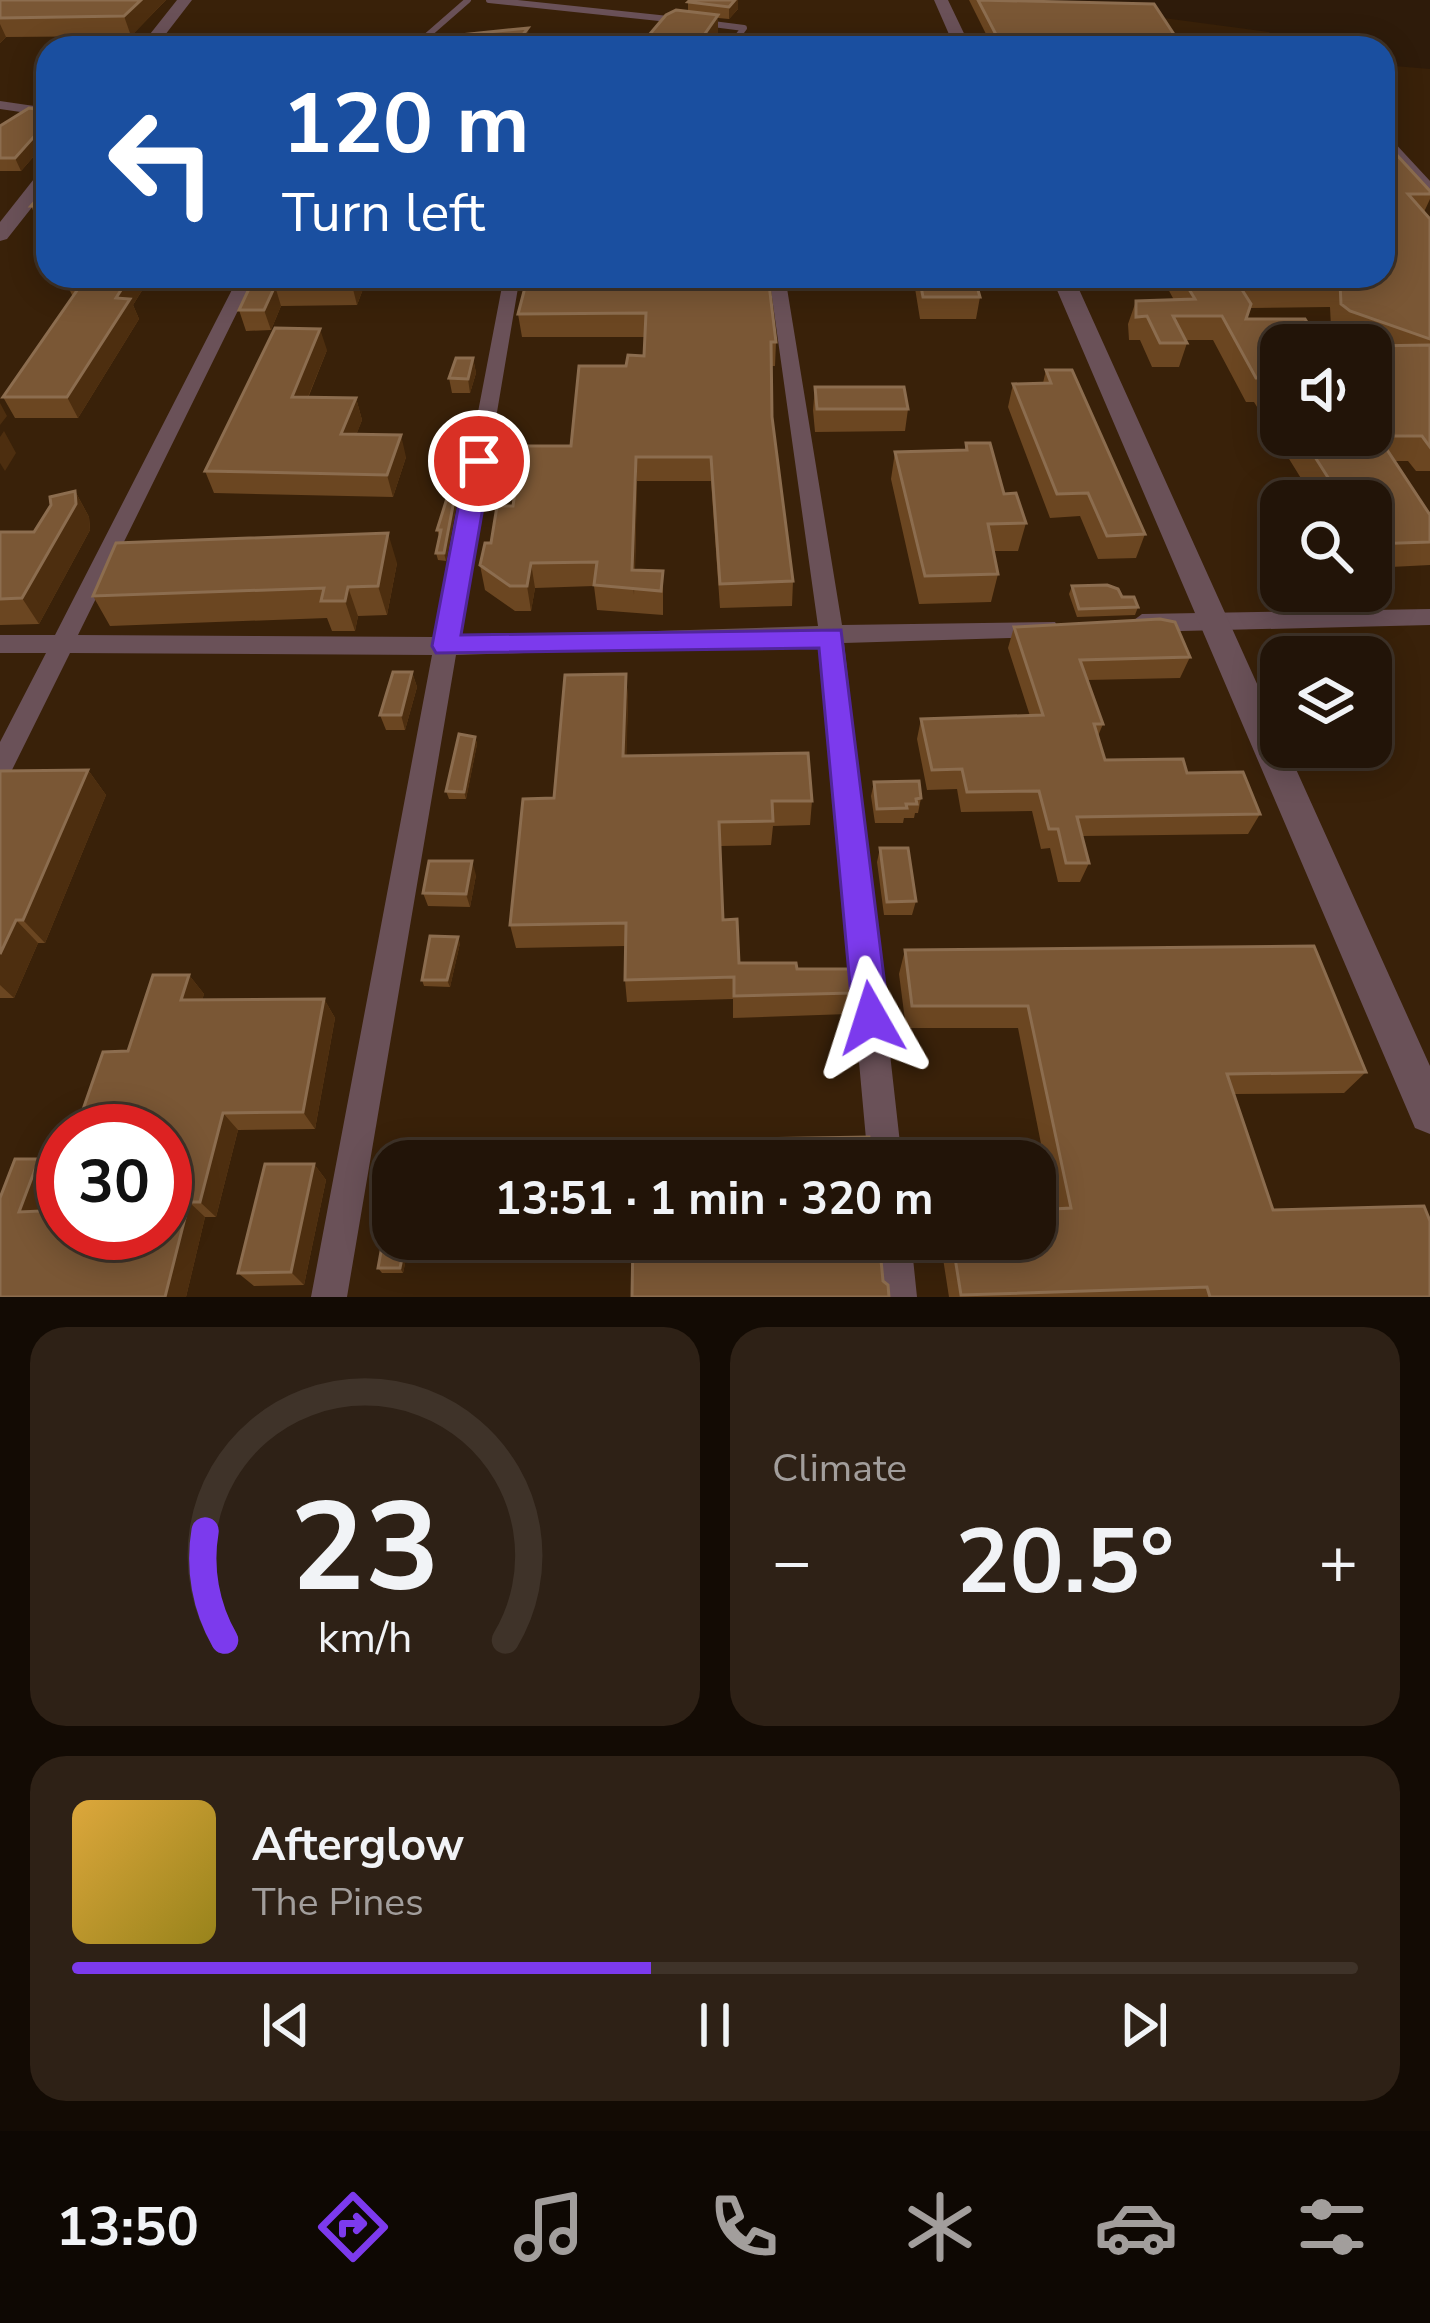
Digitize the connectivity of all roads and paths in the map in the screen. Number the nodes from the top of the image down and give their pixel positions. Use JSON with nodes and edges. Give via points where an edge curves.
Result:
{"nodes":[{"id":1,"x":185,"y":0,"type":"edge"},
{"id":2,"x":468,"y":0,"type":"edge"},
{"id":3,"x":490,"y":0,"type":"edge"},
{"id":4,"x":944,"y":4,"type":"edge"},
{"id":5,"x":157,"y":36,"type":"edge"},
{"id":6,"x":426,"y":36,"type":"edge"},
{"id":7,"x":738,"y":36,"type":"edge"},
{"id":8,"x":958,"y":36,"type":"edge"},
{"id":9,"x":0,"y":105,"type":"edge"},
{"id":10,"x":36,"y":110,"type":"edge"},
{"id":11,"x":1395,"y":152,"type":"edge"},
{"id":12,"x":36,"y":189,"type":"edge"},
{"id":13,"x":1430,"y":190,"type":"edge"},
{"id":14,"x":0,"y":235,"type":"edge"},
{"id":15,"x":241,"y":288,"type":"edge"},
{"id":16,"x":510,"y":288,"type":"edge"},
{"id":17,"x":779,"y":288,"type":"edge"},
{"id":18,"x":1067,"y":288,"type":"edge"},
{"id":19,"x":1430,"y":617,"type":"edge"},
{"id":20,"x":1213,"y":620,"type":"junction"},
{"id":21,"x":1118,"y":624,"type":"edge"},
{"id":22,"x":1070,"y":626,"type":"edge"},
{"id":23,"x":832,"y":638,"type":"junction"},
{"id":24,"x":0,"y":644,"type":"edge"},
{"id":25,"x":62,"y":644,"type":"junction"},
{"id":26,"x":446,"y":646,"type":"junction"},
{"id":27,"x":0,"y":768,"type":"edge"},
{"id":28,"x":1430,"y":1113,"type":"edge"},
{"id":29,"x":883,"y":1140,"type":"edge"},
{"id":30,"x":895,"y":1260,"type":"edge"},
{"id":31,"x":329,"y":1297,"type":"edge"},
{"id":32,"x":899,"y":1297,"type":"edge"}],
"edges":[{"from":1,"to":5,"type":"street"},
{"from":2,"to":6,"type":"lane"},
{"from":3,"to":7,"type":"lane","via":[[744,28]]},
{"from":4,"to":8,"type":"street"},
{"from":9,"to":10,"type":"street"},
{"from":11,"to":13,"type":"street"},
{"from":12,"to":14,"type":"street"},
{"from":15,"to":25,"type":"street"},
{"from":16,"to":26,"type":"street"},
{"from":17,"to":23,"type":"street"},
{"from":18,"to":20,"type":"street"},
{"from":19,"to":20,"type":"street"},
{"from":20,"to":21,"type":"street"},
{"from":20,"to":28,"type":"street"},
{"from":22,"to":23,"type":"street"},
{"from":23,"to":26,"type":"street"},
{"from":23,"to":29,"type":"street"},
{"from":24,"to":25,"type":"street"},
{"from":25,"to":26,"type":"street"},
{"from":25,"to":27,"type":"street"},
{"from":26,"to":31,"type":"street"},
{"from":30,"to":32,"type":"street"}]}
